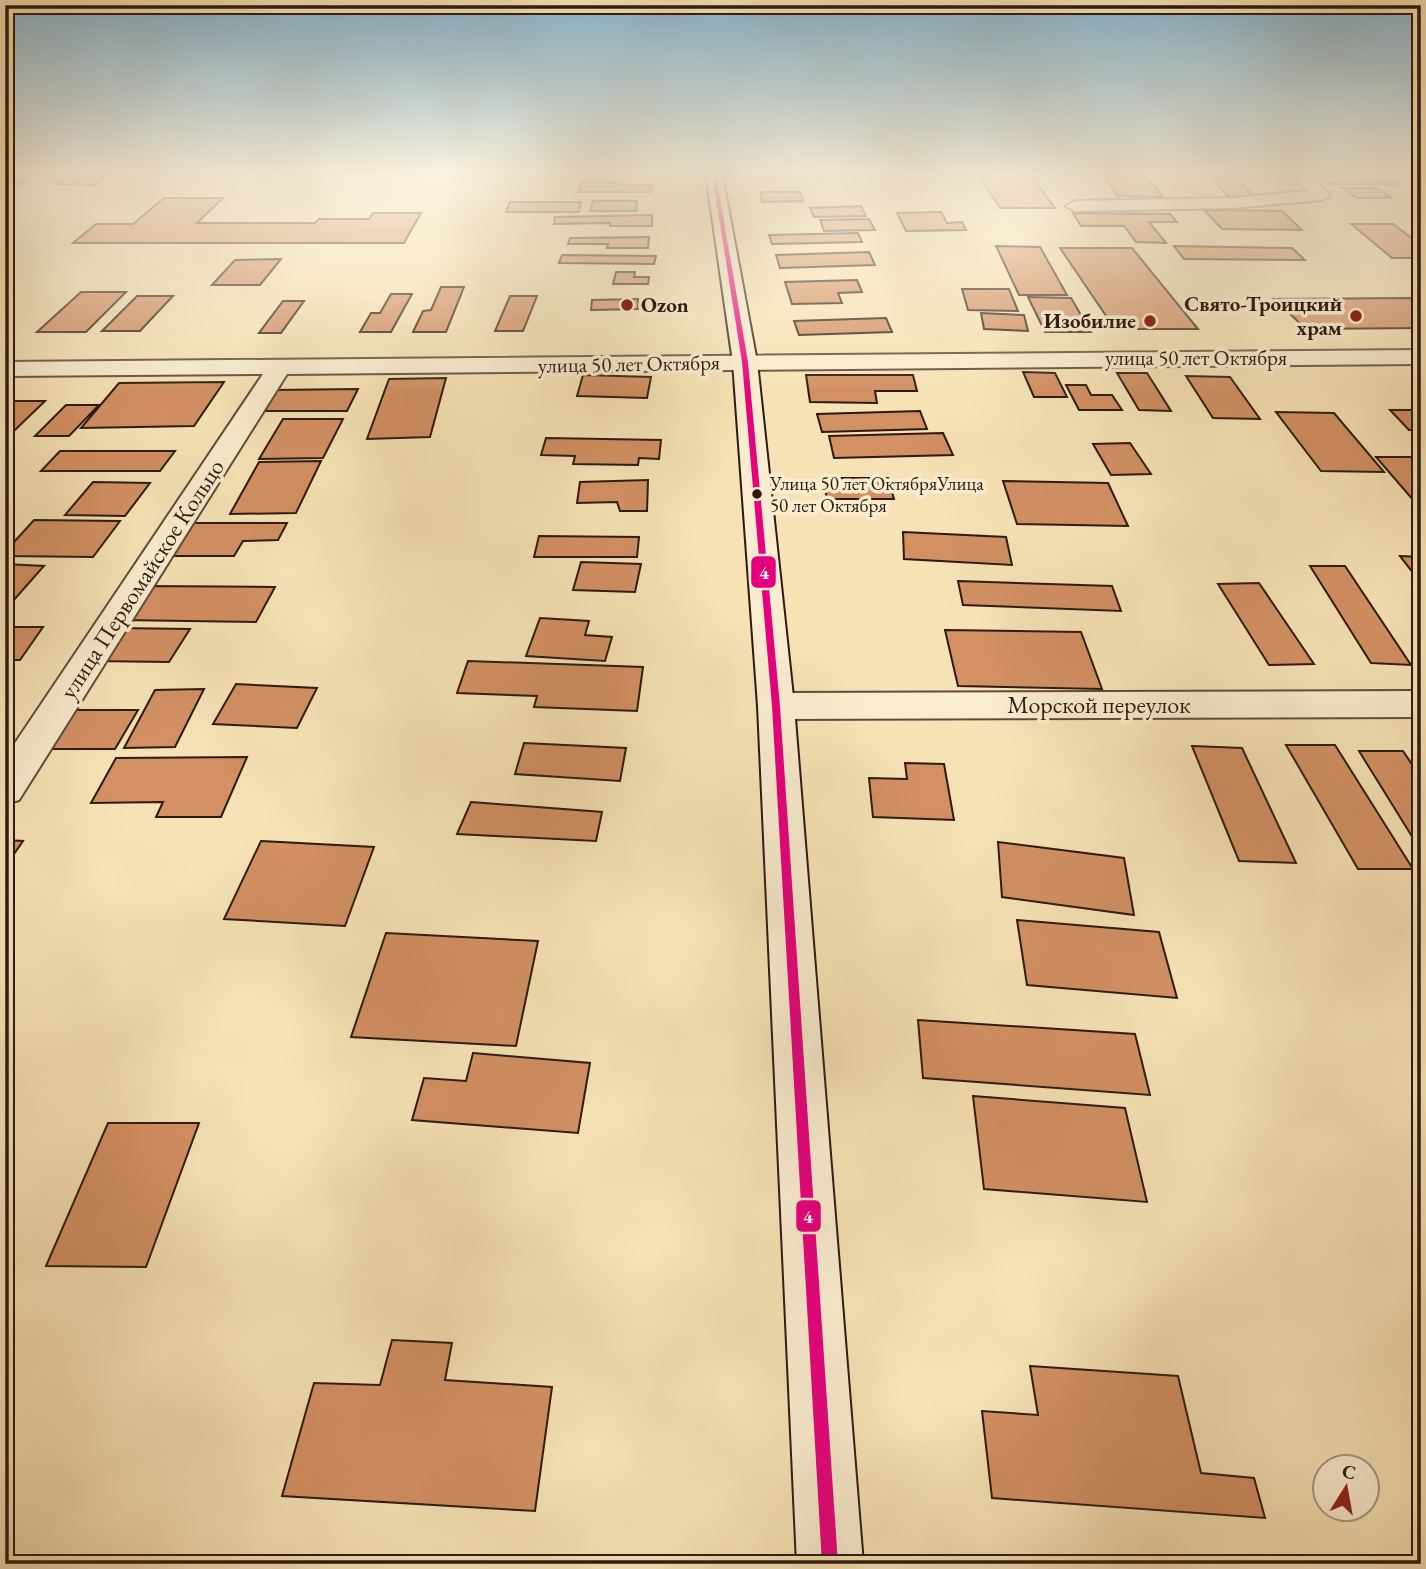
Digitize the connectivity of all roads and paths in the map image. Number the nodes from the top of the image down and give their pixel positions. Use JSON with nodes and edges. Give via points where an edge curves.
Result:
{"nodes":[{"id":1,"x":726,"y":247,"type":"edge"},
{"id":2,"x":1421,"y":356,"type":"edge"},
{"id":3,"x":745,"y":362,"type":"junction"},
{"id":4,"x":5,"y":369,"type":"edge"},
{"id":5,"x":279,"y":369,"type":"junction"},
{"id":6,"x":1421,"y":704,"type":"edge"},
{"id":7,"x":776,"y":706,"type":"junction"},
{"id":8,"x":5,"y":789,"type":"edge"},
{"id":9,"x":830,"y":1564,"type":"edge"}],
"edges":[{"from":1,"to":3,"type":"street"},
{"from":2,"to":3,"type":"street","name":"улица 50 лет Октября"},
{"from":3,"to":5,"type":"street","name":"улица 50 лет Октября"},
{"from":3,"to":7,"type":"street"},
{"from":4,"to":5,"type":"street","name":"улица 50 лет Октября"},
{"from":5,"to":8,"type":"street","name":"улица Первомайское Кольцо"},
{"from":6,"to":7,"type":"street","name":"Морской переулок"},
{"from":7,"to":9,"type":"street"}]}
